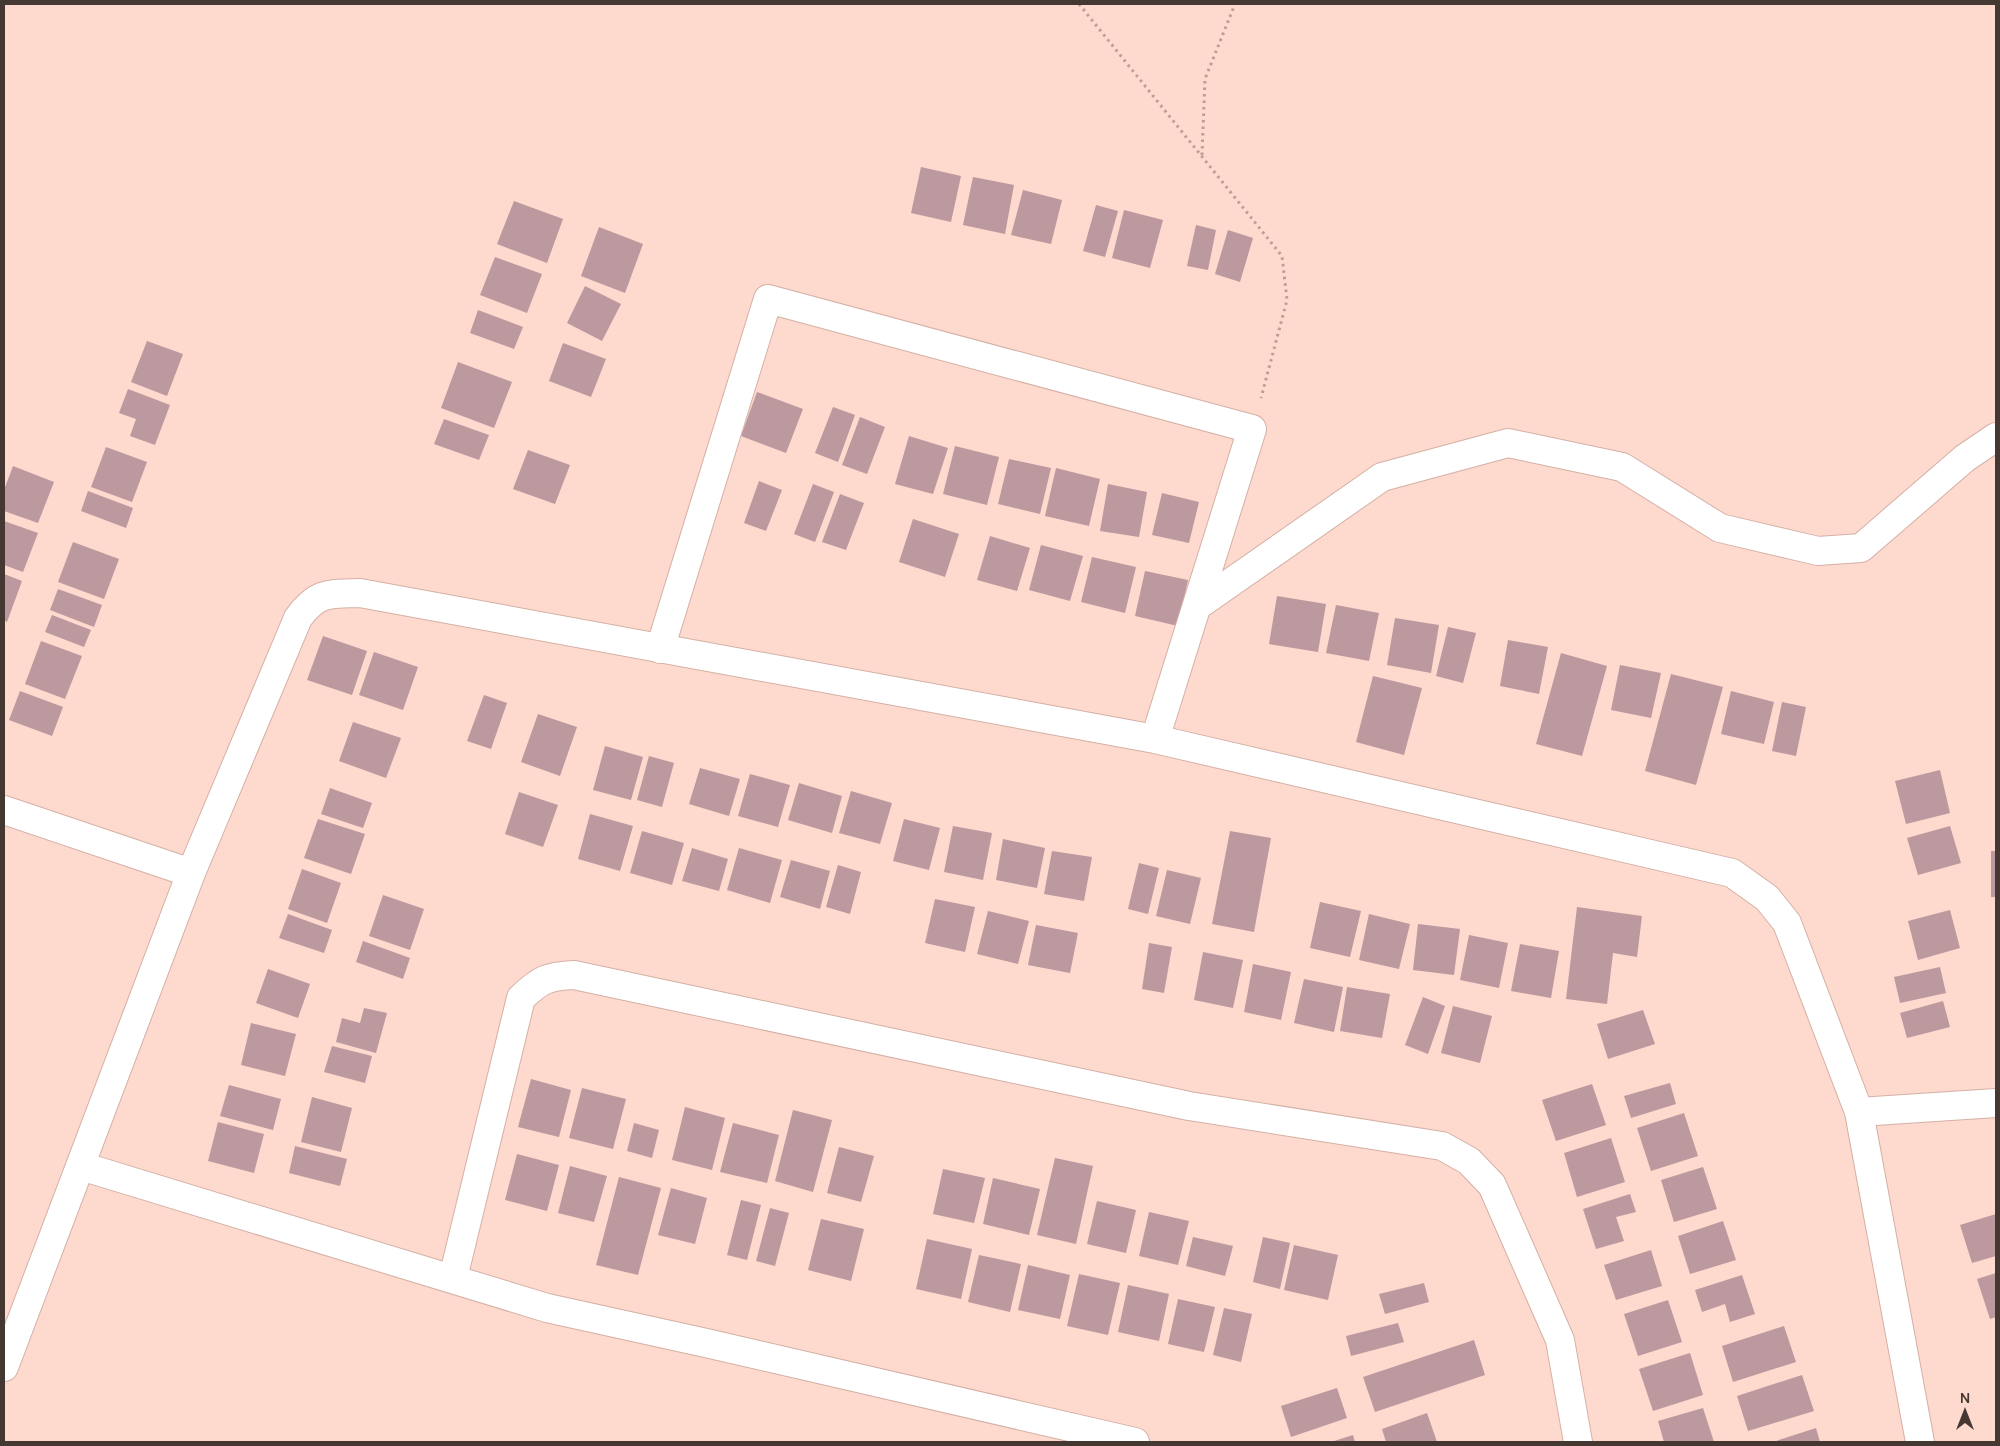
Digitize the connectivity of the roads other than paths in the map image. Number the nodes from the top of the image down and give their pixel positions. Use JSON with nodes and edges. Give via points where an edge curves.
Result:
{"nodes":[{"id":1,"x":1996,"y":437,"type":"edge"},
{"id":2,"x":1197,"y":606,"type":"junction"},
{"id":3,"x":660,"y":649,"type":"junction"},
{"id":4,"x":1155,"y":739,"type":"junction"},
{"id":5,"x":4,"y":810,"type":"edge"},
{"id":6,"x":191,"y":873,"type":"junction"},
{"id":7,"x":1996,"y":1103,"type":"edge"},
{"id":8,"x":1859,"y":1112,"type":"junction"},
{"id":9,"x":81,"y":1166,"type":"junction"},
{"id":10,"x":454,"y":1278,"type":"junction"},
{"id":11,"x":4,"y":1367,"type":"edge"},
{"id":12,"x":1135,"y":1442,"type":"edge"},
{"id":13,"x":1578,"y":1442,"type":"edge"},
{"id":14,"x":1920,"y":1442,"type":"edge"}],
"edges":[{"from":1,"to":2,"type":"street","via":[[1965,458],[1860,548],[1818,551],[1720,528],[1622,467],[1508,443],[1382,477]]},
{"from":2,"to":3,"type":"street","via":[[1252,429],[768,299]]},
{"from":2,"to":4,"type":"street"},
{"from":3,"to":4,"type":"street"},
{"from":3,"to":6,"type":"street","via":[[360,593],[329,594],[309,603],[298,618]]},
{"from":4,"to":8,"type":"street","via":[[1732,874],[1766,898],[1787,923]]},
{"from":5,"to":6,"type":"street"},
{"from":6,"to":9,"type":"street"},
{"from":7,"to":8,"type":"street"},
{"from":8,"to":14,"type":"street"},
{"from":9,"to":10,"type":"street"},
{"from":9,"to":11,"type":"street"},
{"from":10,"to":12,"type":"street","via":[[547,1308]]},
{"from":10,"to":13,"type":"street","via":[[521,998],[535,984],[554,976],[574,975],[1188,1106],[1442,1146],[1469,1161],[1492,1185],[1560,1340]]}]}
